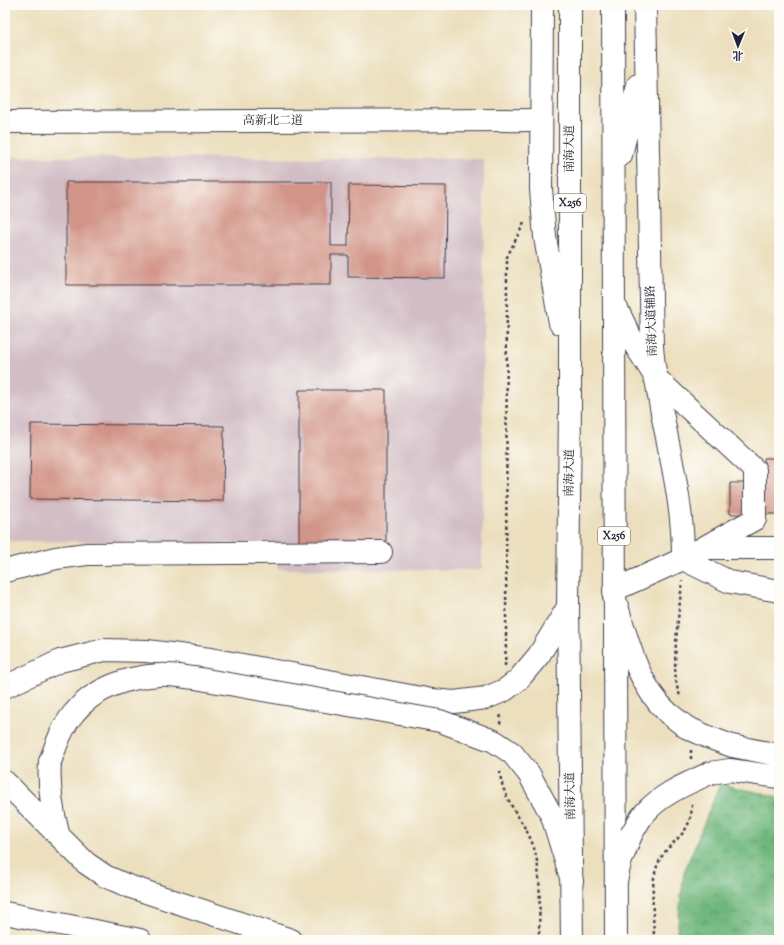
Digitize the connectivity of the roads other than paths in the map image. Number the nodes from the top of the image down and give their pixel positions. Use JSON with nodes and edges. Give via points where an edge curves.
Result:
{"nodes":[{"id":1,"x":542,"y":5,"type":"edge"},
{"id":2,"x":570,"y":5,"type":"edge"},
{"id":3,"x":613,"y":5,"type":"edge"},
{"id":4,"x":645,"y":5,"type":"edge"},
{"id":5,"x":645,"y":52,"type":"junction"},
{"id":6,"x":541,"y":120,"type":"junction"},
{"id":7,"x":5,"y":122,"type":"edge"},
{"id":8,"x":613,"y":191,"type":"junction"},
{"id":9,"x":614,"y":302,"type":"junction"},
{"id":10,"x":654,"y":376,"type":"junction"},
{"id":11,"x":570,"y":401,"type":"junction"},
{"id":12,"x":703,"y":548,"type":"junction"},
{"id":13,"x":779,"y":548,"type":"edge"},
{"id":14,"x":381,"y":552,"type":"dead end"},
{"id":15,"x":683,"y":559,"type":"junction"},
{"id":16,"x":5,"y":571,"type":"edge"},
{"id":17,"x":779,"y":591,"type":"edge"},
{"id":18,"x":614,"y":593,"type":"junction"},
{"id":19,"x":568,"y":608,"type":"junction"},
{"id":20,"x":5,"y":687,"type":"edge"},
{"id":21,"x":779,"y":755,"type":"edge"},
{"id":22,"x":779,"y":777,"type":"edge"},
{"id":23,"x":5,"y":782,"type":"edge"},
{"id":24,"x":58,"y":833,"type":"junction"},
{"id":25,"x":572,"y":881,"type":"junction"},
{"id":26,"x":616,"y":881,"type":"junction"},
{"id":27,"x":5,"y":913,"type":"edge"},
{"id":28,"x":140,"y":940,"type":"edge"},
{"id":29,"x":291,"y":940,"type":"edge"},
{"id":30,"x":572,"y":940,"type":"edge"},
{"id":31,"x":616,"y":940,"type":"edge"}],
"edges":[{"from":1,"to":6,"type":"main road"},
{"from":2,"to":11,"type":"main road","name":"南海大道","number":"X256"},
{"from":3,"to":8,"type":"main road","number":"X256"},
{"from":4,"to":5,"type":"main road","name":"南海大道辅路"},
{"from":5,"to":8,"type":"main road"},
{"from":5,"to":10,"type":"main road","name":"南海大道辅路"},
{"from":6,"to":7,"type":"main road","name":"高新北二道"},
{"from":6,"to":11,"type":"main road","via":[[542,212],[563,340]]},
{"from":8,"to":9,"type":"main road","number":"X256"},
{"from":9,"to":10,"type":"main road","via":[[633,342]]},
{"from":9,"to":18,"type":"main road","number":"X256"},
{"from":10,"to":12,"type":"main road","via":[[755,470],[755,519]]},
{"from":10,"to":15,"type":"main road","name":"南海大道辅路","via":[[679,508]]},
{"from":11,"to":19,"type":"main road","name":"南海大道","number":"X256"},
{"from":12,"to":13,"type":"main road"},
{"from":12,"to":15,"type":"main road"},
{"from":14,"to":16,"type":"main road","via":[[87,554],[56,558]]},
{"from":15,"to":17,"type":"main road","via":[[730,582]]},
{"from":15,"to":18,"type":"main road"},
{"from":18,"to":21,"type":"main road","bridge":true,"via":[[639,673],[657,703],[686,727],[708,737],[739,748]]},
{"from":18,"to":26,"type":"main road","number":"X256"},
{"from":19,"to":20,"type":"main road","bridge":true,"via":[[539,655],[511,676],[505,690],[494,704],[432,700],[210,659],[148,651],[104,650],[60,661]]},
{"from":19,"to":25,"type":"main road","name":"南海大道","number":"X256"},
{"from":22,"to":26,"type":"main road","bridge":true,"via":[[730,770],[710,773],[676,788],[658,800],[644,814],[631,835]]},
{"from":23,"to":24,"type":"main road"},
{"from":24,"to":25,"type":"main road","bridge":true,"via":[[51,805],[50,762],[59,736],[74,712],[110,687],[132,678],[160,675],[195,678],[440,721],[494,741],[512,754],[529,774],[552,816]]},
{"from":24,"to":29,"type":"main road","via":[[86,863],[128,886]]},
{"from":25,"to":30,"type":"main road","name":"南海大道","number":"X256"},
{"from":26,"to":31,"type":"main road","number":"X256"},
{"from":27,"to":28,"type":"main road"}]}
